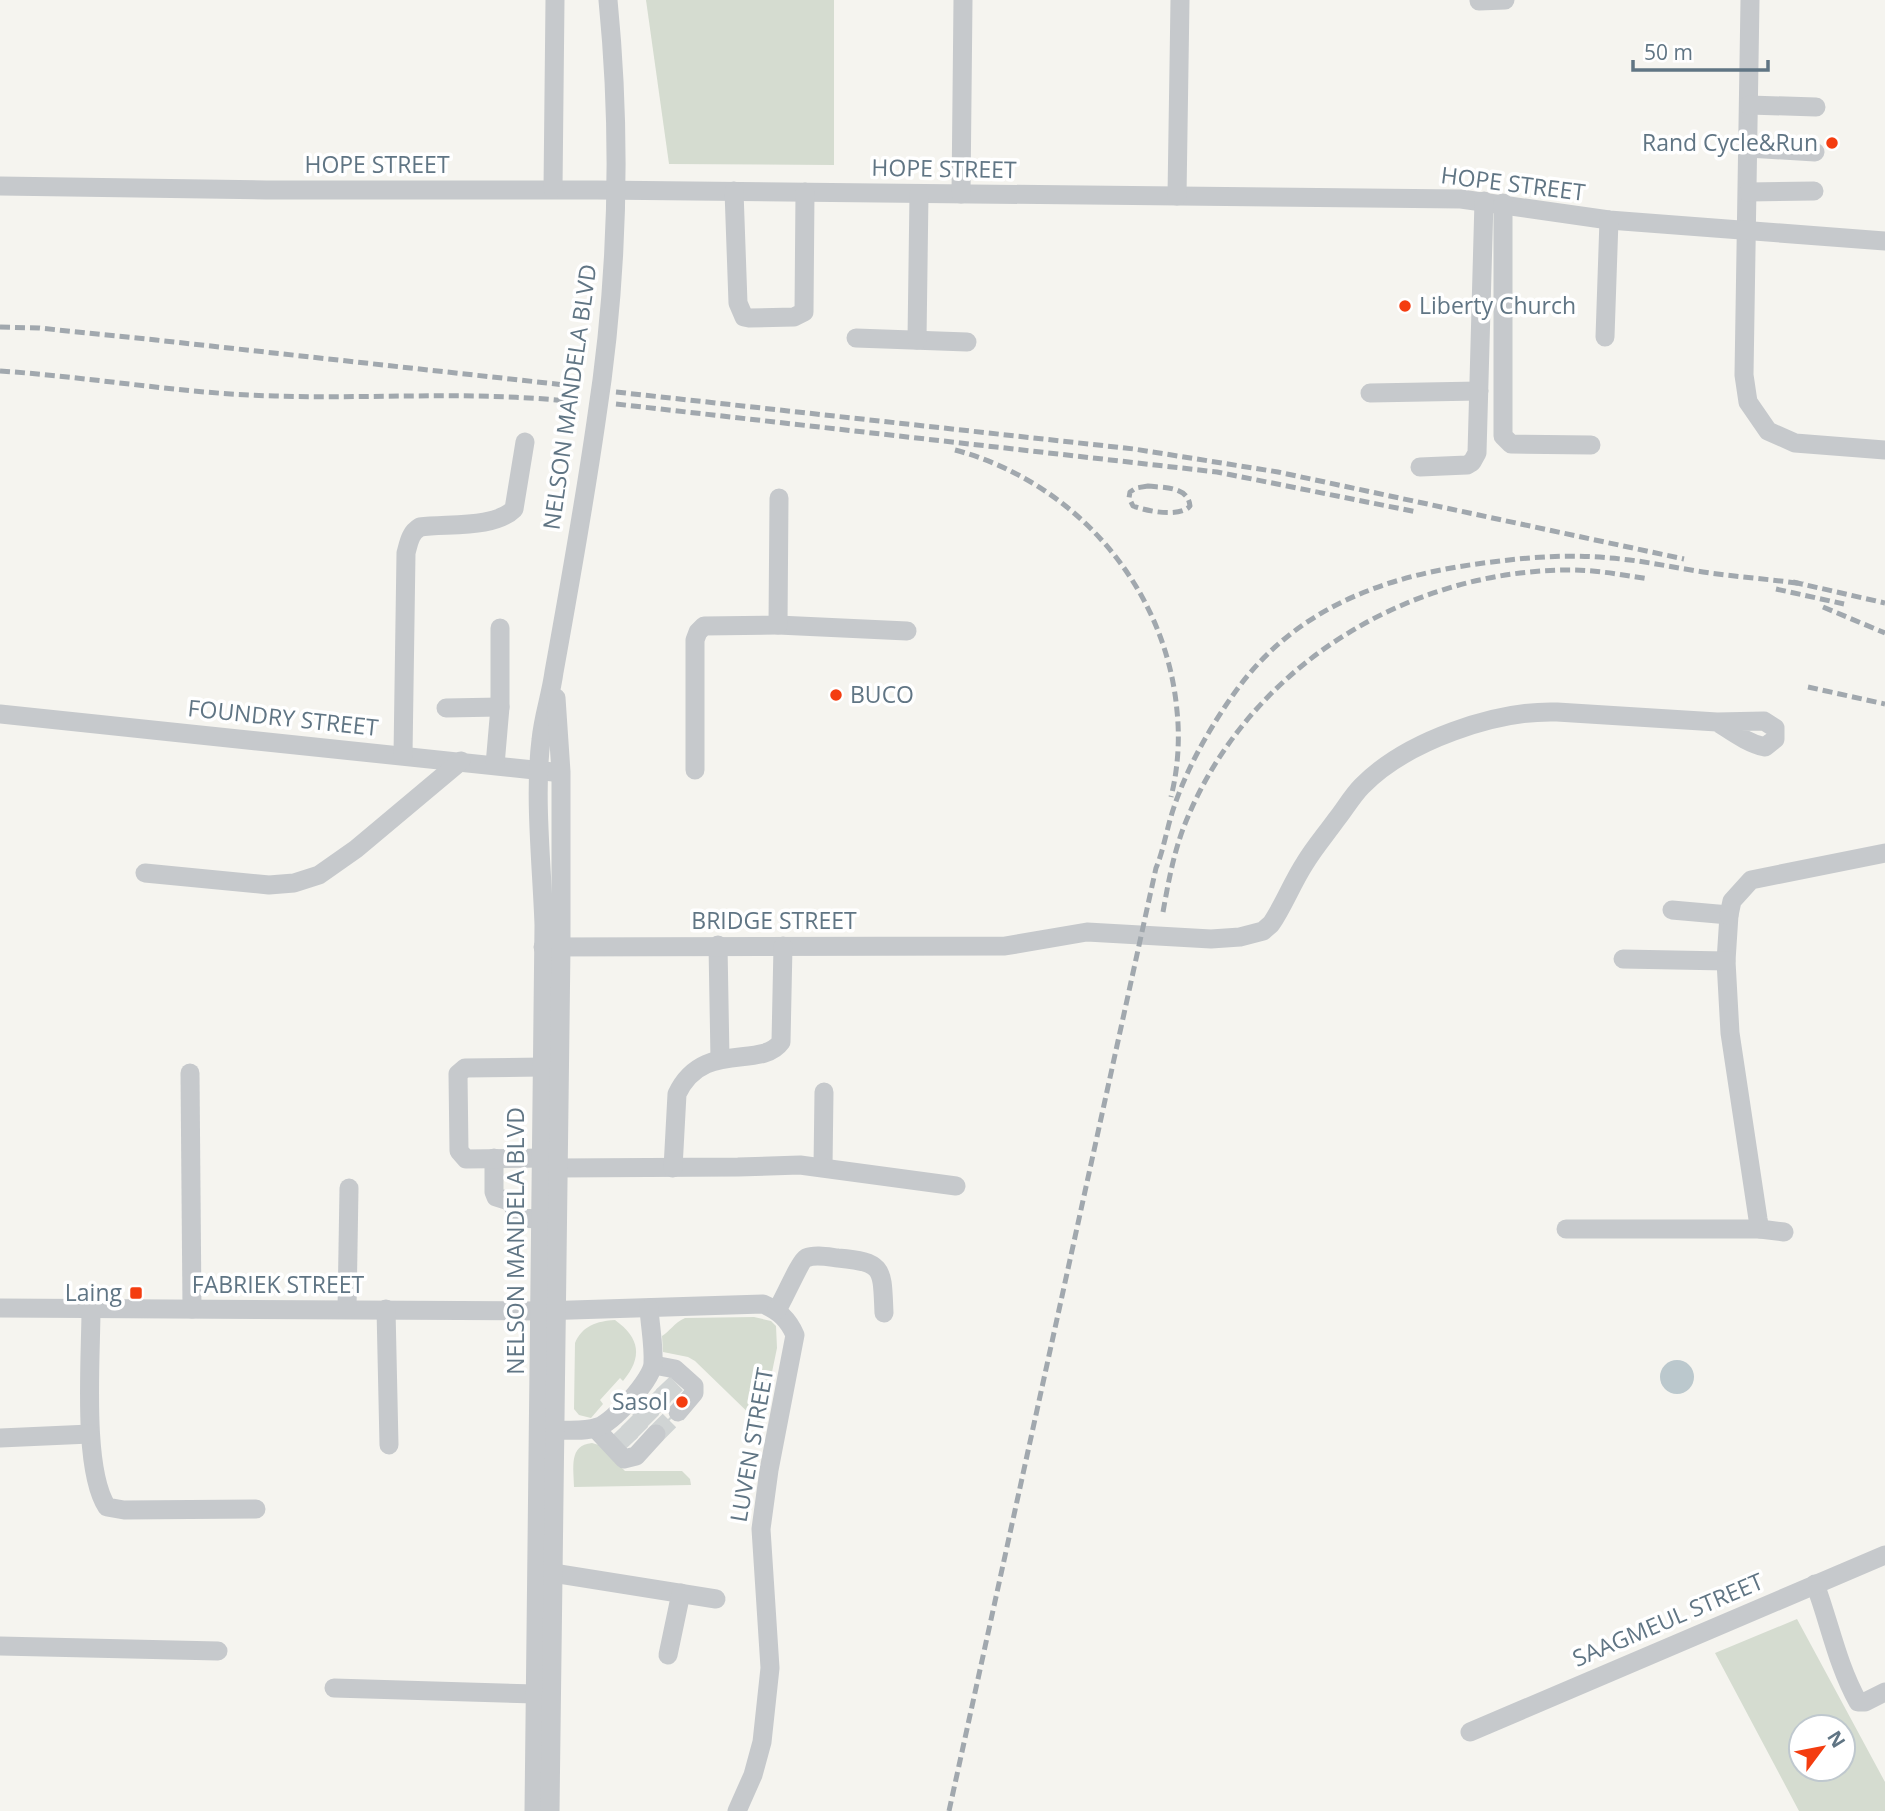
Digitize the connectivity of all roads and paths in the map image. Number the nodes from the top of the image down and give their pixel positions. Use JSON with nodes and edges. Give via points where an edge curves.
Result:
{"nodes":[{"id":1,"x":555,"y":0,"type":"edge"},
{"id":2,"x":608,"y":0,"type":"edge"},
{"id":3,"x":962,"y":0,"type":"edge"},
{"id":4,"x":1180,"y":0,"type":"edge"},
{"id":5,"x":1506,"y":0,"type":"edge"},
{"id":6,"x":1750,"y":0,"type":"edge"},
{"id":7,"x":1479,"y":1,"type":"edge"},
{"id":8,"x":1749,"y":105,"type":"junction"},
{"id":9,"x":1816,"y":107,"type":"dead end"},
{"id":10,"x":1748,"y":148,"type":"junction"},
{"id":11,"x":1815,"y":152,"type":"dead end"},
{"id":12,"x":0,"y":186,"type":"edge"},
{"id":13,"x":553,"y":189,"type":"junction"},
{"id":14,"x":734,"y":191,"type":"junction"},
{"id":15,"x":1814,"y":191,"type":"dead end"},
{"id":16,"x":805,"y":192,"type":"junction"},
{"id":17,"x":1748,"y":192,"type":"junction"},
{"id":18,"x":919,"y":194,"type":"junction"},
{"id":19,"x":961,"y":194,"type":"junction"},
{"id":20,"x":1177,"y":196,"type":"junction"},
{"id":21,"x":1494,"y":202,"type":"junction"},
{"id":22,"x":1609,"y":220,"type":"junction"},
{"id":23,"x":1747,"y":230,"type":"junction"},
{"id":24,"x":1885,"y":241,"type":"edge"},
{"id":25,"x":1605,"y":337,"type":"dead end"},
{"id":26,"x":856,"y":338,"type":"dead end"},
{"id":27,"x":917,"y":340,"type":"junction"},
{"id":28,"x":967,"y":342,"type":"dead end"},
{"id":29,"x":1479,"y":391,"type":"junction"},
{"id":30,"x":1370,"y":393,"type":"dead end"},
{"id":31,"x":525,"y":442,"type":"dead end"},
{"id":32,"x":1591,"y":444,"type":"dead end"},
{"id":33,"x":1885,"y":450,"type":"edge"},
{"id":34,"x":1420,"y":467,"type":"dead end"},
{"id":35,"x":779,"y":498,"type":"dead end"},
{"id":36,"x":778,"y":625,"type":"junction"},
{"id":37,"x":500,"y":628,"type":"dead end"},
{"id":38,"x":907,"y":631,"type":"dead end"},
{"id":39,"x":555,"y":665,"type":"junction"},
{"id":40,"x":500,"y":707,"type":"junction"},
{"id":41,"x":446,"y":708,"type":"dead end"},
{"id":42,"x":0,"y":714,"type":"edge"},
{"id":43,"x":1717,"y":722,"type":"dead end"},
{"id":44,"x":403,"y":755,"type":"junction"},
{"id":45,"x":461,"y":761,"type":"junction"},
{"id":46,"x":495,"y":765,"type":"junction"},
{"id":47,"x":695,"y":770,"type":"dead end"},
{"id":48,"x":540,"y":771,"type":"junction"},
{"id":49,"x":561,"y":772,"type":"junction"},
{"id":50,"x":1885,"y":853,"type":"edge"},
{"id":51,"x":145,"y":873,"type":"dead end"},
{"id":52,"x":1672,"y":910,"type":"dead end"},
{"id":53,"x":1730,"y":915,"type":"junction"},
{"id":54,"x":718,"y":945,"type":"junction"},
{"id":55,"x":783,"y":946,"type":"junction"},
{"id":56,"x":552,"y":947,"type":"junction"},
{"id":57,"x":1623,"y":959,"type":"dead end"},
{"id":58,"x":1726,"y":961,"type":"junction"},
{"id":59,"x":720,"y":1059,"type":"junction"},
{"id":60,"x":542,"y":1067,"type":"junction"},
{"id":61,"x":190,"y":1073,"type":"dead end"},
{"id":62,"x":824,"y":1092,"type":"dead end"},
{"id":63,"x":494,"y":1158,"type":"junction"},
{"id":64,"x":549,"y":1163,"type":"junction"},
{"id":65,"x":823,"y":1167,"type":"junction"},
{"id":66,"x":673,"y":1168,"type":"junction"},
{"id":67,"x":956,"y":1186,"type":"dead end"},
{"id":68,"x":349,"y":1188,"type":"dead end"},
{"id":69,"x":540,"y":1219,"type":"junction"},
{"id":70,"x":1566,"y":1229,"type":"dead end"},
{"id":71,"x":1760,"y":1229,"type":"junction"},
{"id":72,"x":1784,"y":1232,"type":"dead end"},
{"id":73,"x":0,"y":1308,"type":"edge"},
{"id":74,"x":649,"y":1308,"type":"junction"},
{"id":75,"x":92,"y":1309,"type":"junction"},
{"id":76,"x":192,"y":1309,"type":"junction"},
{"id":77,"x":347,"y":1309,"type":"junction"},
{"id":78,"x":386,"y":1309,"type":"junction"},
{"id":79,"x":777,"y":1310,"type":"junction"},
{"id":80,"x":548,"y":1311,"type":"junction"},
{"id":81,"x":884,"y":1313,"type":"dead end"},
{"id":82,"x":680,"y":1405,"type":"tunnel mouth"},
{"id":83,"x":636,"y":1413,"type":"junction"},
{"id":84,"x":554,"y":1430,"type":"junction"},
{"id":85,"x":90,"y":1434,"type":"junction"},
{"id":86,"x":0,"y":1438,"type":"edge"},
{"id":87,"x":389,"y":1445,"type":"dead end"},
{"id":88,"x":256,"y":1509,"type":"dead end"},
{"id":89,"x":1885,"y":1555,"type":"edge"},
{"id":90,"x":553,"y":1573,"type":"junction"},
{"id":91,"x":1815,"y":1584,"type":"junction"},
{"id":92,"x":681,"y":1593,"type":"junction"},
{"id":93,"x":716,"y":1599,"type":"dead end"},
{"id":94,"x":0,"y":1646,"type":"edge"},
{"id":95,"x":218,"y":1651,"type":"dead end"},
{"id":96,"x":668,"y":1655,"type":"dead end"},
{"id":97,"x":334,"y":1688,"type":"dead end"},
{"id":98,"x":1885,"y":1692,"type":"edge"},
{"id":99,"x":535,"y":1694,"type":"junction"},
{"id":100,"x":1470,"y":1732,"type":"dead end"},
{"id":101,"x":534,"y":1811,"type":"edge"},
{"id":102,"x":550,"y":1811,"type":"edge"},
{"id":103,"x":737,"y":1811,"type":"edge"}],
"edges":[{"from":1,"to":13,"type":"street"},
{"from":2,"to":39,"type":"street","name":"NELSON MANDELA BLVD","via":[[618,177],[611,309]]},
{"from":3,"to":19,"type":"street"},
{"from":4,"to":20,"type":"street"},
{"from":5,"to":7,"type":"street"},
{"from":6,"to":8,"type":"street"},
{"from":8,"to":9,"type":"street"},
{"from":8,"to":10,"type":"street"},
{"from":10,"to":11,"type":"street"},
{"from":10,"to":17,"type":"street"},
{"from":12,"to":13,"type":"street","name":"HOPE STREET"},
{"from":13,"to":14,"type":"street","name":"HOPE STREET"},
{"from":14,"to":16,"type":"street","name":"HOPE STREET"},
{"from":14,"to":16,"type":"street","via":[[738,303],[749,318],[794,317],[804,312]]},
{"from":15,"to":17,"type":"street"},
{"from":16,"to":18,"type":"street","name":"HOPE STREET"},
{"from":17,"to":23,"type":"street"},
{"from":18,"to":19,"type":"street","name":"HOPE STREET"},
{"from":18,"to":27,"type":"street"},
{"from":19,"to":20,"type":"street","name":"HOPE STREET"},
{"from":20,"to":21,"type":"street","name":"HOPE STREET"},
{"from":21,"to":22,"type":"street","name":"HOPE STREET"},
{"from":21,"to":29,"type":"street"},
{"from":21,"to":32,"type":"street","via":[[1503,436],[1511,444]]},
{"from":22,"to":23,"type":"street","name":"HOPE STREET"},
{"from":22,"to":25,"type":"street"},
{"from":23,"to":24,"type":"street","name":"HOPE STREET"},
{"from":23,"to":33,"type":"street","via":[[1744,375],[1748,402],[1768,431],[1795,443]]},
{"from":26,"to":27,"type":"street"},
{"from":27,"to":28,"type":"street"},
{"from":29,"to":30,"type":"street"},
{"from":29,"to":34,"type":"street","via":[[1476,458],[1467,465]]},
{"from":31,"to":44,"type":"street","via":[[514,509],[508,515],[420,527],[409,539]]},
{"from":35,"to":36,"type":"street"},
{"from":36,"to":38,"type":"street"},
{"from":36,"to":47,"type":"street","via":[[704,626],[698,632]]},
{"from":37,"to":40,"type":"street"},
{"from":39,"to":48,"type":"street","name":"NELSON MANDELA BLVD"},
{"from":39,"to":49,"type":"street","name":"NELSON MANDELA BLVD"},
{"from":40,"to":41,"type":"street"},
{"from":40,"to":46,"type":"street"},
{"from":42,"to":44,"type":"street","name":"FOUNDRY STREET"},
{"from":43,"to":55,"type":"street","name":"BRIDGE STREET","via":[[1531,711],[1485,719],[1416,749],[1361,786],[1304,864],[1276,917],[1263,931],[1251,935],[1211,939],[1087,932],[1005,946]]},
{"from":44,"to":45,"type":"street","name":"FOUNDRY STREET"},
{"from":45,"to":46,"type":"street","name":"FOUNDRY STREET"},
{"from":45,"to":51,"type":"street","via":[[319,875],[269,885]]},
{"from":46,"to":48,"type":"street","name":"FOUNDRY STREET"},
{"from":48,"to":49,"type":"street","name":"FOUNDRY STREET"},
{"from":48,"to":56,"type":"street","name":"NELSON MANDELA BLVD"},
{"from":49,"to":56,"type":"street","name":"NELSON MANDELA BLVD"},
{"from":50,"to":53,"type":"street","via":[[1751,880],[1732,901]]},
{"from":52,"to":53,"type":"street"},
{"from":53,"to":58,"type":"street"},
{"from":54,"to":55,"type":"street","name":"BRIDGE STREET"},
{"from":54,"to":56,"type":"street","name":"BRIDGE STREET"},
{"from":54,"to":59,"type":"street"},
{"from":55,"to":59,"type":"street","via":[[780,1045],[767,1054]]},
{"from":56,"to":60,"type":"street","name":"NELSON MANDELA BLVD"},
{"from":56,"to":64,"type":"street","name":"NELSON MANDELA BLVD"},
{"from":57,"to":58,"type":"street"},
{"from":58,"to":71,"type":"street","via":[[1730,1033]]},
{"from":59,"to":66,"type":"street","via":[[696,1071],[677,1094]]},
{"from":60,"to":63,"type":"street","via":[[465,1068],[458,1074],[459,1151],[466,1158]]},
{"from":60,"to":64,"type":"street","name":"NELSON MANDELA BLVD"},
{"from":61,"to":76,"type":"street"},
{"from":62,"to":65,"type":"street"},
{"from":63,"to":64,"type":"street"},
{"from":63,"to":69,"type":"street","via":[[496,1197],[512,1202],[517,1219]]},
{"from":64,"to":66,"type":"street"},
{"from":64,"to":69,"type":"street","name":"NELSON MANDELA BLVD"},
{"from":64,"to":80,"type":"street","name":"NELSON MANDELA BLVD"},
{"from":65,"to":66,"type":"street"},
{"from":65,"to":67,"type":"street"},
{"from":68,"to":77,"type":"street"},
{"from":69,"to":80,"type":"street","name":"NELSON MANDELA BLVD"},
{"from":70,"to":71,"type":"street"},
{"from":71,"to":72,"type":"street"},
{"from":73,"to":75,"type":"street","name":"FABRIEK STREET"},
{"from":74,"to":79,"type":"street","via":[[763,1304]]},
{"from":74,"to":80,"type":"street"},
{"from":74,"to":83,"type":"street"},
{"from":75,"to":76,"type":"street","name":"FABRIEK STREET"},
{"from":75,"to":85,"type":"street"},
{"from":76,"to":77,"type":"street","name":"FABRIEK STREET"},
{"from":77,"to":78,"type":"street","name":"FABRIEK STREET"},
{"from":78,"to":80,"type":"street","name":"FABRIEK STREET"},
{"from":78,"to":87,"type":"street"},
{"from":79,"to":81,"type":"street","via":[[800,1264],[817,1256],[873,1265],[883,1282]]},
{"from":79,"to":103,"type":"street","name":"LUVEN STREET","via":[[795,1335],[761,1529],[770,1668],[762,1742]]},
{"from":80,"to":84,"type":"street","name":"NELSON MANDELA BLVD"},
{"from":80,"to":99,"type":"street","name":"NELSON MANDELA BLVD"},
{"from":82,"to":83,"type":"street","via":[[694,1393],[694,1386],[675,1369]]},
{"from":83,"to":84,"type":"street"},
{"from":84,"to":90,"type":"street","name":"NELSON MANDELA BLVD"},
{"from":85,"to":86,"type":"street"},
{"from":85,"to":88,"type":"street","via":[[100,1497],[107,1507]]},
{"from":89,"to":91,"type":"street","name":"SAAGMEUL STREET"},
{"from":90,"to":92,"type":"street"},
{"from":90,"to":102,"type":"street","name":"NELSON MANDELA BLVD"},
{"from":91,"to":98,"type":"street","via":[[1843,1675],[1858,1702]]},
{"from":91,"to":100,"type":"street","name":"SAAGMEUL STREET"},
{"from":92,"to":93,"type":"street"},
{"from":92,"to":96,"type":"street"},
{"from":94,"to":95,"type":"street"},
{"from":97,"to":99,"type":"street"},
{"from":99,"to":101,"type":"street","name":"NELSON MANDELA BLVD"}]}
